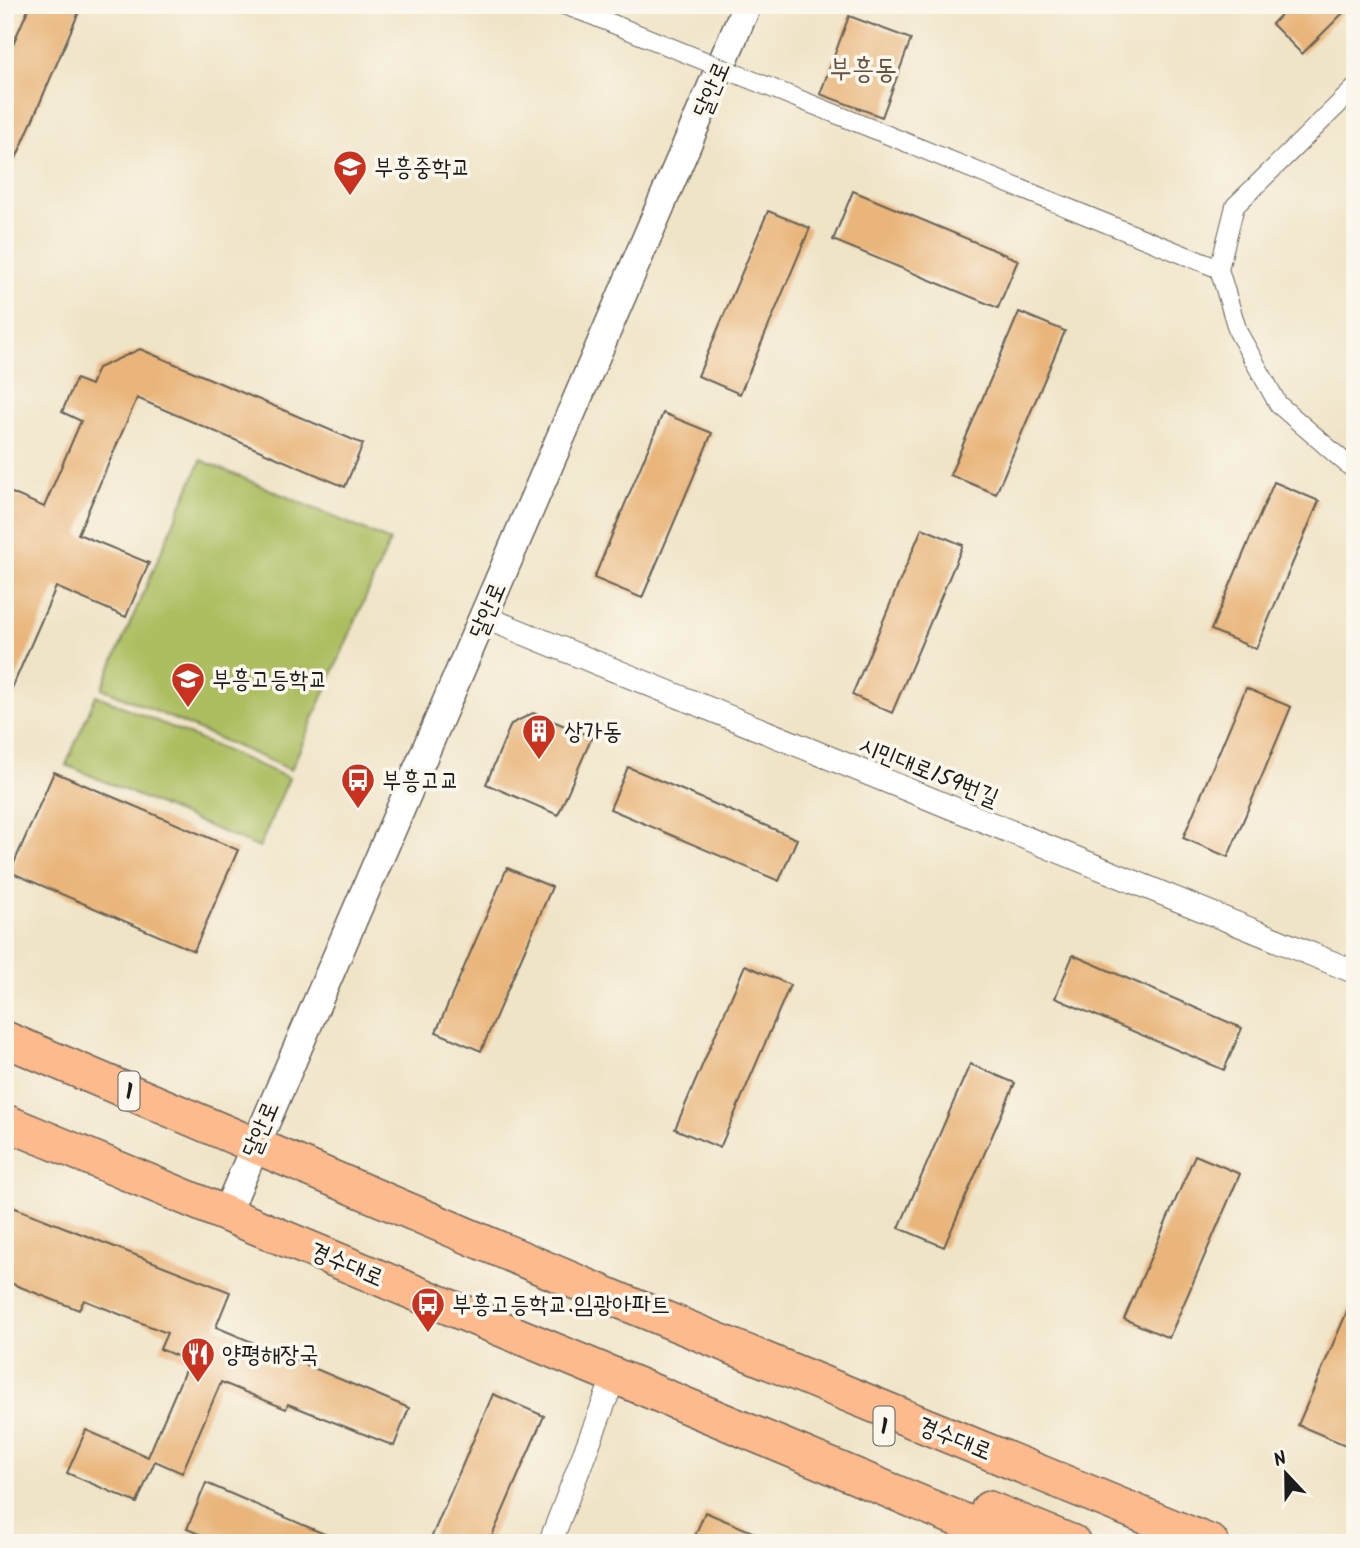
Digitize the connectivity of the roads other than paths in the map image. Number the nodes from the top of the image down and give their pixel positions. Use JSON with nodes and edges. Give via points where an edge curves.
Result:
{"nodes":[{"id":1,"x":564,"y":5,"type":"edge"},
{"id":2,"x":747,"y":5,"type":"edge"},
{"id":3,"x":1355,"y":88,"type":"edge"},
{"id":4,"x":1219,"y":269,"type":"junction"},
{"id":5,"x":1355,"y":471,"type":"edge"},
{"id":6,"x":484,"y":617,"type":"junction"},
{"id":7,"x":1355,"y":972,"type":"edge"},
{"id":8,"x":5,"y":1039,"type":"edge"},
{"id":9,"x":5,"y":1122,"type":"edge"},
{"id":10,"x":253,"y":1144,"type":"junction"},
{"id":11,"x":226,"y":1214,"type":"junction"},
{"id":12,"x":621,"y":1301,"type":"junction"},
{"id":13,"x":614,"y":1377,"type":"junction"},
{"id":14,"x":687,"y":1408,"type":"junction"},
{"id":15,"x":550,"y":1543,"type":"edge"},
{"id":16,"x":1016,"y":1543,"type":"edge"},
{"id":17,"x":1073,"y":1543,"type":"edge"},
{"id":18,"x":1151,"y":1543,"type":"edge"},
{"id":19,"x":1211,"y":1543,"type":"edge"}],
"edges":[{"from":1,"to":4,"type":"street","bridge":true},
{"from":2,"to":6,"type":"street","name":"달안로"},
{"from":3,"to":4,"type":"street","via":[[1235,206]]},
{"from":4,"to":5,"type":"street","via":[[1238,332],[1278,404]]},
{"from":6,"to":7,"type":"street","name":"시민대로159번길"},
{"from":6,"to":10,"type":"street","name":"달안로"},
{"from":8,"to":10,"type":"main road","name":"경수대로","number":"1"},
{"from":9,"to":11,"type":"main road","name":"경수대로","number":"1"},
{"from":10,"to":11,"type":"street","name":"달안로"},
{"from":10,"to":12,"type":"main road","name":"경수대로","number":"1"},
{"from":11,"to":13,"type":"main road","name":"경수대로","number":"1"},
{"from":12,"to":18,"type":"main road","name":"경수대로","number":"1","via":[[1000,1481]]},
{"from":12,"to":19,"type":"main road","name":"경수대로"},
{"from":13,"to":14,"type":"main road","name":"경수대로","number":"1"},
{"from":13,"to":15,"type":"street"},
{"from":14,"to":16,"type":"main road","name":"경수대로"},
{"from":14,"to":17,"type":"main road","name":"경수대로","number":"1","via":[[991,1510]]}]}
